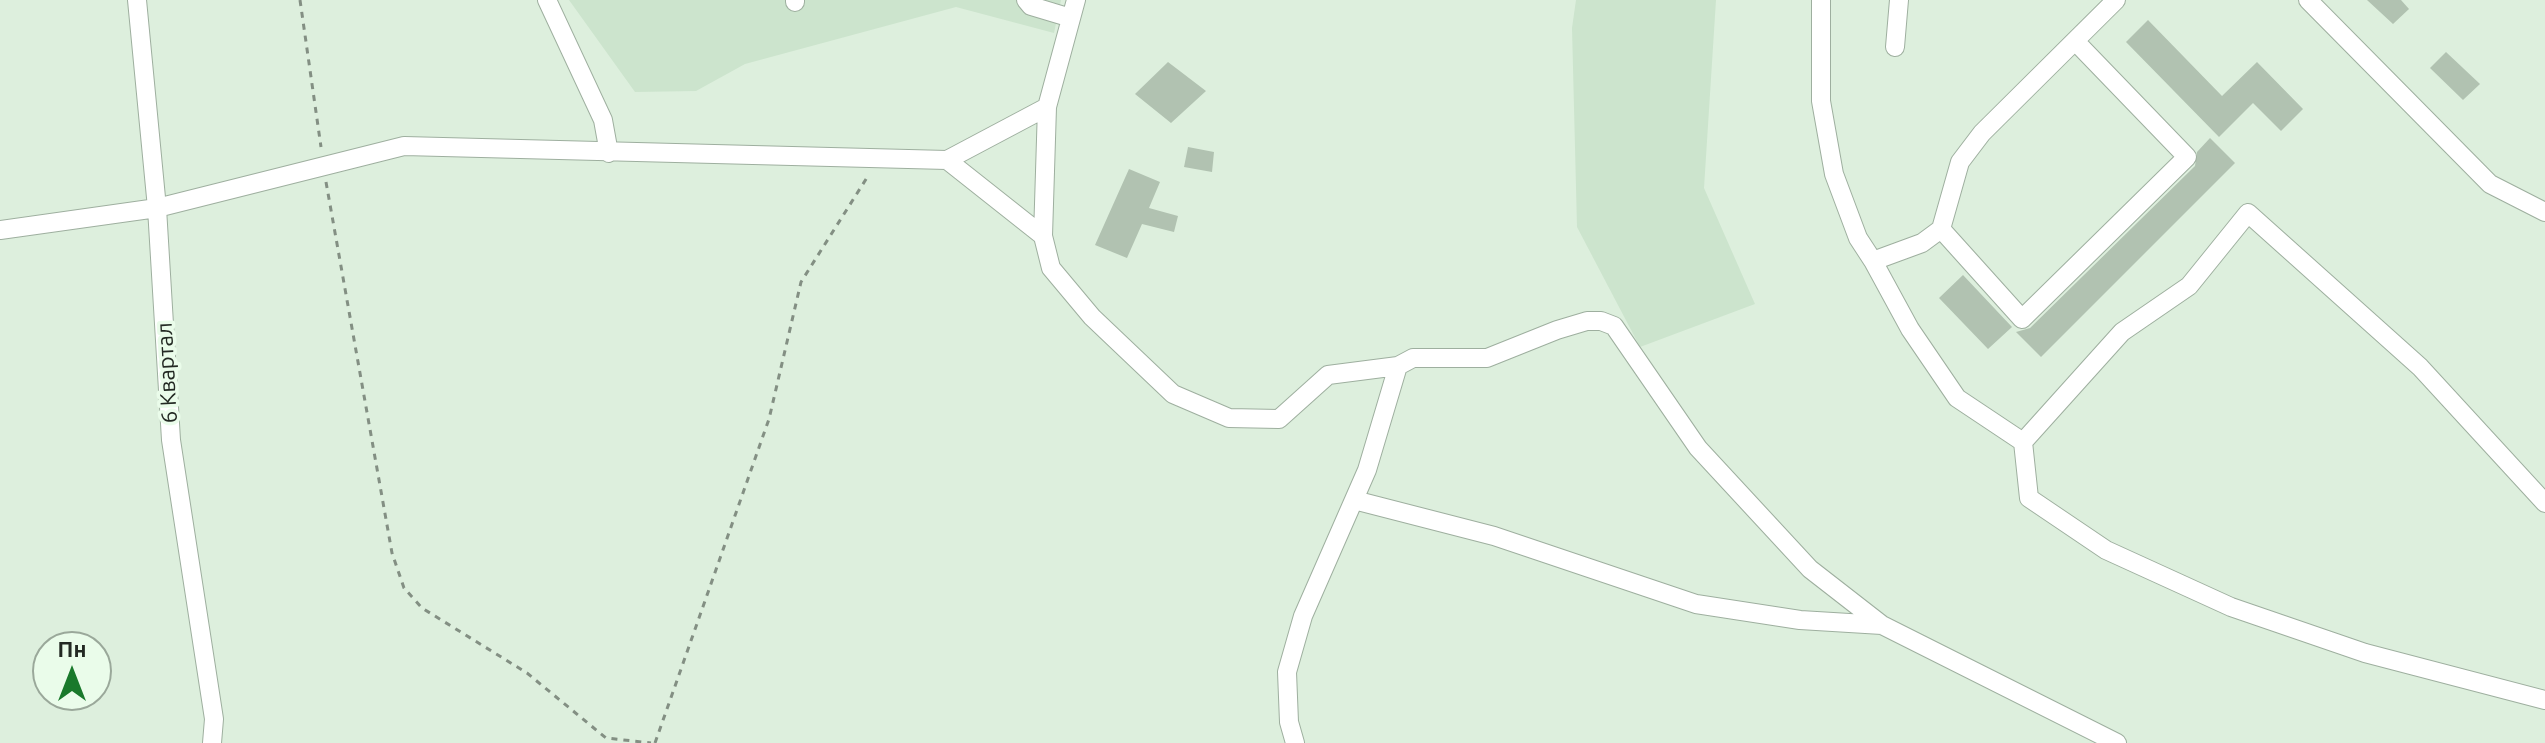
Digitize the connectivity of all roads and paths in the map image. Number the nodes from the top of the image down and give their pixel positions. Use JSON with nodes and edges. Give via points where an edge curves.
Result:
{"nodes":[{"id":1,"x":137,"y":0,"type":"edge"},
{"id":2,"x":300,"y":0,"type":"edge"},
{"id":3,"x":547,"y":0,"type":"edge"},
{"id":4,"x":1026,"y":0,"type":"edge"},
{"id":5,"x":1821,"y":0,"type":"edge"},
{"id":6,"x":1899,"y":0,"type":"edge"},
{"id":7,"x":2116,"y":0,"type":"edge"},
{"id":8,"x":2308,"y":0,"type":"edge"},
{"id":9,"x":1073,"y":9,"type":"edge"},
{"id":10,"x":2076,"y":42,"type":"junction"},
{"id":11,"x":1895,"y":47,"type":"dead end"},
{"id":12,"x":1047,"y":107,"type":"junction"},
{"id":13,"x":609,"y":153,"type":"junction"},
{"id":14,"x":879,"y":159,"type":"junction"},
{"id":15,"x":947,"y":160,"type":"junction"},
{"id":16,"x":323,"y":166,"type":"junction"},
{"id":17,"x":157,"y":208,"type":"junction"},
{"id":18,"x":2545,"y":212,"type":"edge"},
{"id":19,"x":1941,"y":229,"type":"junction"},
{"id":20,"x":0,"y":230,"type":"edge"},
{"id":21,"x":1043,"y":236,"type":"junction"},
{"id":22,"x":1873,"y":261,"type":"junction"},
{"id":23,"x":1398,"y":366,"type":"junction"},
{"id":24,"x":2023,"y":442,"type":"junction"},
{"id":25,"x":1354,"y":500,"type":"junction"},
{"id":26,"x":2545,"y":503,"type":"edge"},
{"id":27,"x":1882,"y":625,"type":"junction"},
{"id":28,"x":2545,"y":700,"type":"edge"},
{"id":29,"x":212,"y":743,"type":"edge"},
{"id":30,"x":653,"y":743,"type":"edge"},
{"id":31,"x":1295,"y":743,"type":"edge"},
{"id":32,"x":2117,"y":743,"type":"edge"}],
"edges":[{"from":1,"to":17,"type":"street","name":"6 Квартал"},
{"from":2,"to":16,"type":"path"},
{"from":3,"to":13,"type":"street","via":[[603,120]]},
{"from":4,"to":9,"type":"street","via":[[1031,6]]},
{"from":5,"to":22,"type":"street","via":[[1821,101],[1834,174],[1858,238]]},
{"from":6,"to":11,"type":"street"},
{"from":7,"to":10,"type":"street"},
{"from":8,"to":18,"type":"street","via":[[2490,184]]},
{"from":9,"to":12,"type":"street"},
{"from":10,"to":19,"type":"street","via":[[1982,133],[1960,162]]},
{"from":10,"to":19,"type":"street","via":[[2187,157],[2022,319]]},
{"from":12,"to":15,"type":"street"},
{"from":12,"to":21,"type":"street"},
{"from":13,"to":14,"type":"street"},
{"from":13,"to":16,"type":"street","via":[[404,146]]},
{"from":14,"to":15,"type":"street"},
{"from":14,"to":30,"type":"path","via":[[801,282],[769,419]]},
{"from":15,"to":21,"type":"street"},
{"from":16,"to":17,"type":"street"},
{"from":16,"to":30,"type":"path","via":[[392,553],[404,588],[422,608],[527,673],[606,738]]},
{"from":17,"to":20,"type":"street"},
{"from":17,"to":29,"type":"street","name":"6 Квартал","via":[[171,440],[214,719]]},
{"from":19,"to":22,"type":"street","via":[[1922,243]]},
{"from":21,"to":23,"type":"street","via":[[1051,268],[1092,317],[1173,394],[1229,418],[1279,419],[1328,375]]},
{"from":22,"to":24,"type":"street","via":[[1910,329],[1957,398]]},
{"from":23,"to":25,"type":"street"},
{"from":23,"to":27,"type":"street","via":[[1413,358],[1487,358],[1587,321],[1614,326],[1698,448],[1810,569]]},
{"from":24,"to":26,"type":"street","via":[[2122,332],[2189,286],[2248,213],[2420,367]]},
{"from":24,"to":28,"type":"street","via":[[2029,498],[2106,550],[2231,607],[2365,653]]},
{"from":25,"to":27,"type":"street","via":[[1494,536],[1696,604],[1800,620]]},
{"from":25,"to":31,"type":"street","via":[[1303,616],[1287,672]]},
{"from":27,"to":32,"type":"street"}]}
